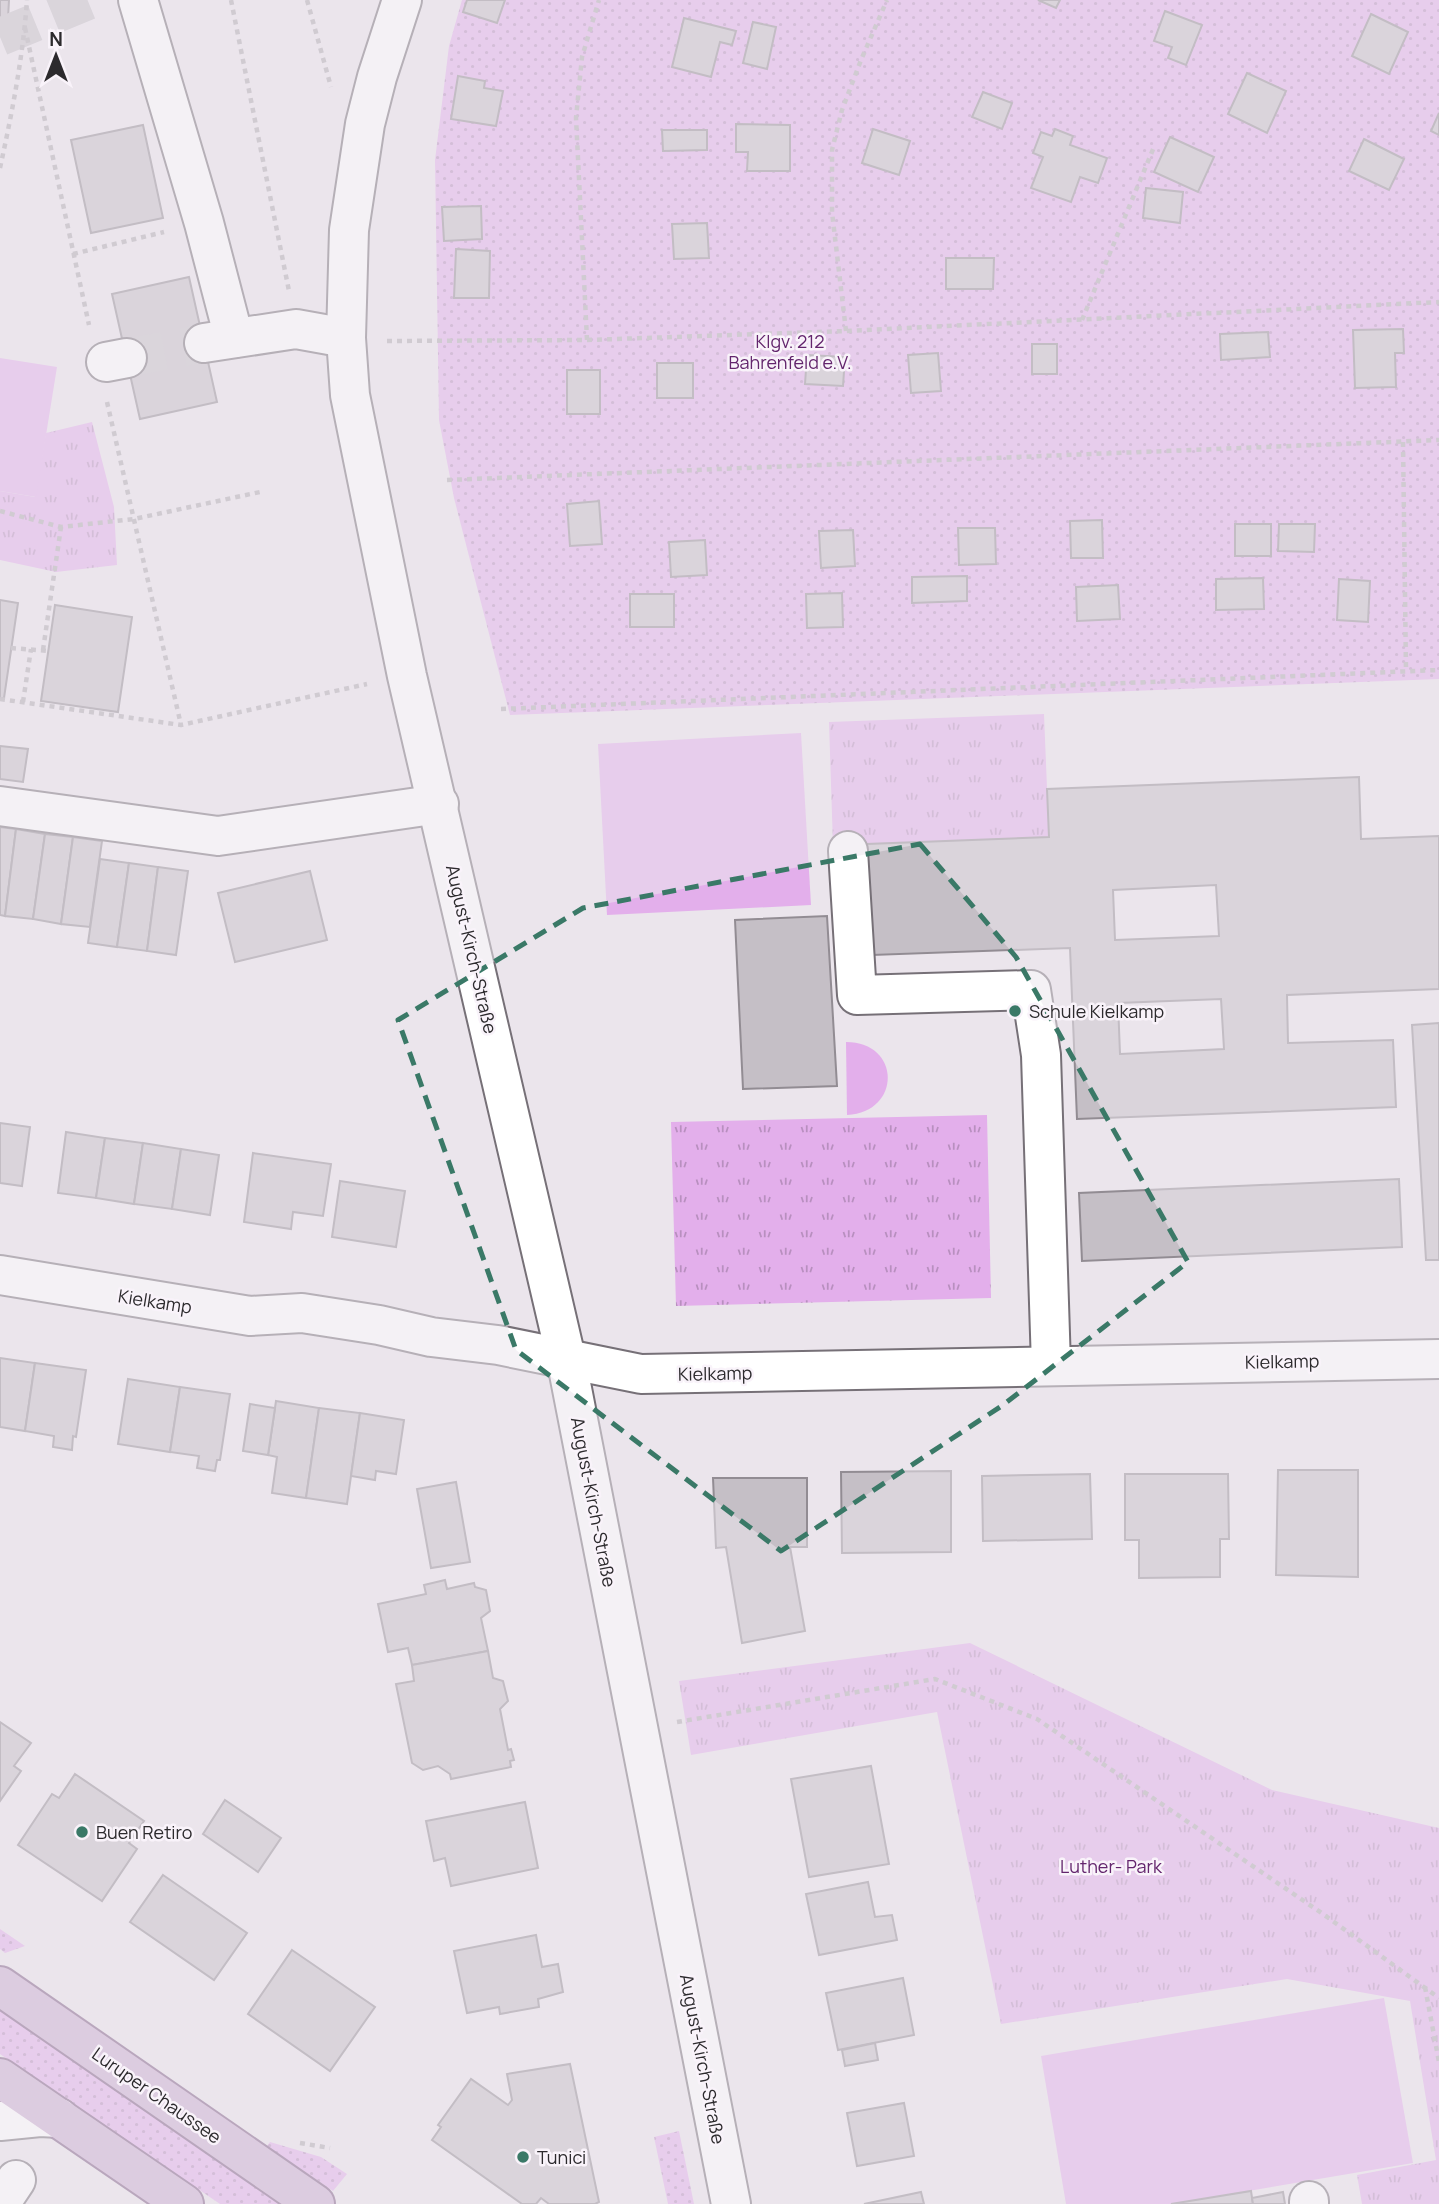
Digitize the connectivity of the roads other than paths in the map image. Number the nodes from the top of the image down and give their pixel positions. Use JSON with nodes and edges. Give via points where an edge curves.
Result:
{"nodes":[{"id":1,"x":138,"y":0,"type":"edge"},
{"id":2,"x":402,"y":0,"type":"edge"},
{"id":3,"x":363,"y":339,"type":"junction"},
{"id":4,"x":439,"y":804,"type":"junction"},
{"id":5,"x":0,"y":806,"type":"edge"},
{"id":6,"x":848,"y":850,"type":"dead end"},
{"id":7,"x":0,"y":1275,"type":"edge"},
{"id":8,"x":566,"y":1358,"type":"junction"},
{"id":9,"x":1439,"y":1359,"type":"edge"},
{"id":10,"x":1051,"y":1365,"type":"junction"},
{"id":11,"x":0,"y":1986,"type":"edge"},
{"id":12,"x":0,"y":2078,"type":"edge"},
{"id":13,"x":59,"y":2118,"type":"junction"},
{"id":14,"x":0,"y":2121,"type":"edge"},
{"id":15,"x":184,"y":2204,"type":"edge"},
{"id":16,"x":315,"y":2204,"type":"edge"},
{"id":17,"x":731,"y":2204,"type":"edge"}],
"edges":[{"from":1,"to":3,"type":"street","via":[[204,223],[219,340],[296,329]]},
{"from":2,"to":3,"type":"street","name":"August-Kirch-Straße","via":[[363,135],[349,230]]},
{"from":3,"to":4,"type":"street","name":"August-Kirch-Straße","via":[[349,396],[407,676]]},
{"from":4,"to":5,"type":"street","via":[[218,836]]},
{"from":4,"to":8,"type":"street","name":"August-Kirch-Straße"},
{"from":6,"to":10,"type":"street","via":[[857,995],[1031,990],[1041,1055]]},
{"from":7,"to":8,"type":"street","name":"Kielkamp","via":[[250,1316],[302,1313]]},
{"from":8,"to":10,"type":"street","name":"Kielkamp","via":[[641,1374]]},
{"from":8,"to":17,"type":"street","name":"August-Kirch-Straße"},
{"from":9,"to":10,"type":"street","name":"Kielkamp"},
{"from":11,"to":16,"type":"main road","name":"Luruper Chaussee"},
{"from":12,"to":13,"type":"main road"},
{"from":13,"to":14,"type":"street"},
{"from":13,"to":15,"type":"main road"}]}
